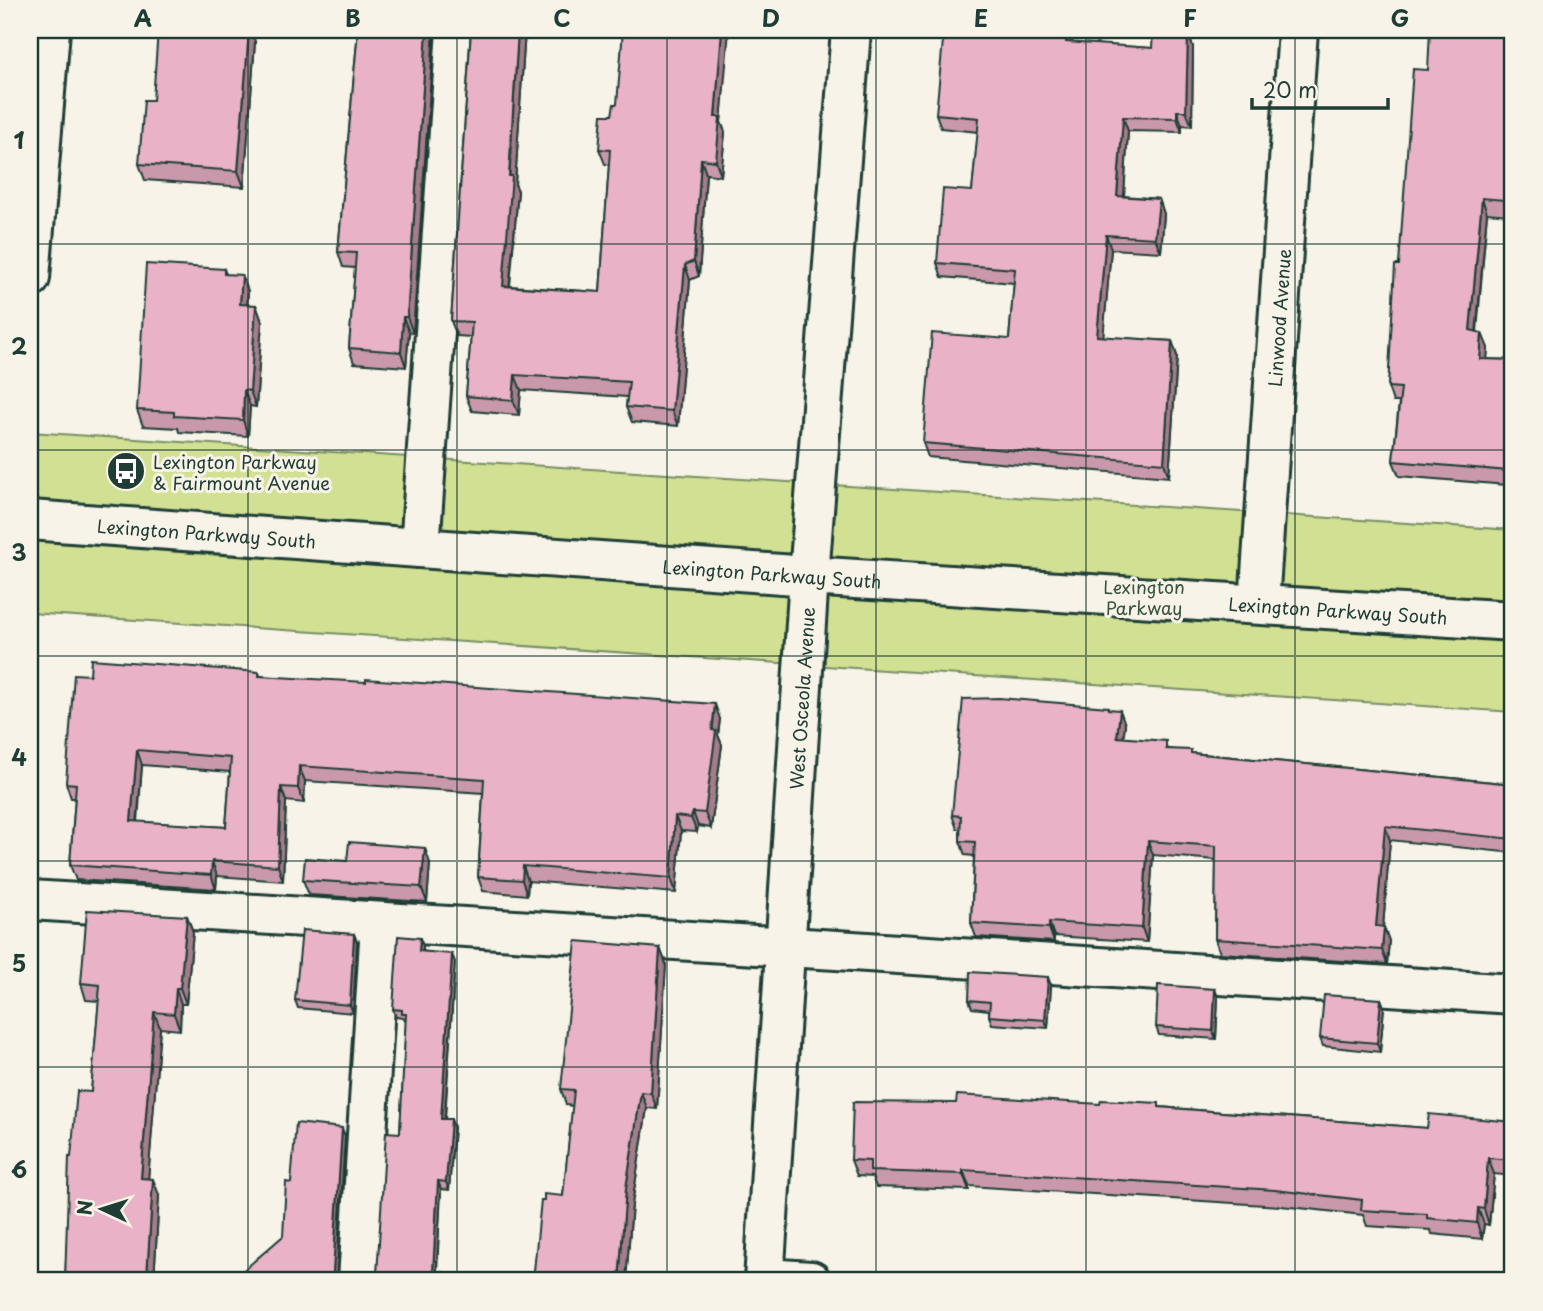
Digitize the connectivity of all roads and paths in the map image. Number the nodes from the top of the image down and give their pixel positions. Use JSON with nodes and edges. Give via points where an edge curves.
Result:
{"nodes":[{"id":1,"x":50,"y":30,"type":"edge"},
{"id":2,"x":456,"y":30,"type":"edge"},
{"id":3,"x":851,"y":30,"type":"edge"},
{"id":4,"x":1298,"y":30,"type":"edge"},
{"id":5,"x":30,"y":278,"type":"edge"},
{"id":6,"x":30,"y":520,"type":"edge"},
{"id":7,"x":420,"y":548,"type":"junction"},
{"id":8,"x":809,"y":576,"type":"junction"},
{"id":9,"x":1259,"y":604,"type":"junction"},
{"id":10,"x":1513,"y":621,"type":"edge"},
{"id":11,"x":30,"y":900,"type":"edge"},
{"id":12,"x":380,"y":924,"type":"junction"},
{"id":13,"x":786,"y":945,"type":"junction"},
{"id":14,"x":1513,"y":995,"type":"edge"},
{"id":15,"x":764,"y":1280,"type":"edge"},
{"id":16,"x":358,"y":1281,"type":"edge"},
{"id":17,"x":811,"y":1281,"type":"edge"}],
"edges":[{"from":1,"to":5,"type":"street"},
{"from":2,"to":7,"type":"street"},
{"from":3,"to":8,"type":"street","name":"West Osceola Avenue"},
{"from":4,"to":9,"type":"street","name":"Linwood Avenue"},
{"from":6,"to":7,"type":"street","name":"Lexington Parkway South"},
{"from":7,"to":8,"type":"street","name":"Lexington Parkway South"},
{"from":8,"to":9,"type":"street","name":"Lexington Parkway South"},
{"from":8,"to":13,"type":"street","name":"West Osceola Avenue"},
{"from":9,"to":10,"type":"street","name":"Lexington Parkway South"},
{"from":11,"to":12,"type":"street"},
{"from":12,"to":13,"type":"street"},
{"from":12,"to":16,"type":"street"},
{"from":13,"to":14,"type":"street"},
{"from":13,"to":15,"type":"street","name":"West Osceola Avenue"},
{"from":15,"to":17,"type":"street"}]}
